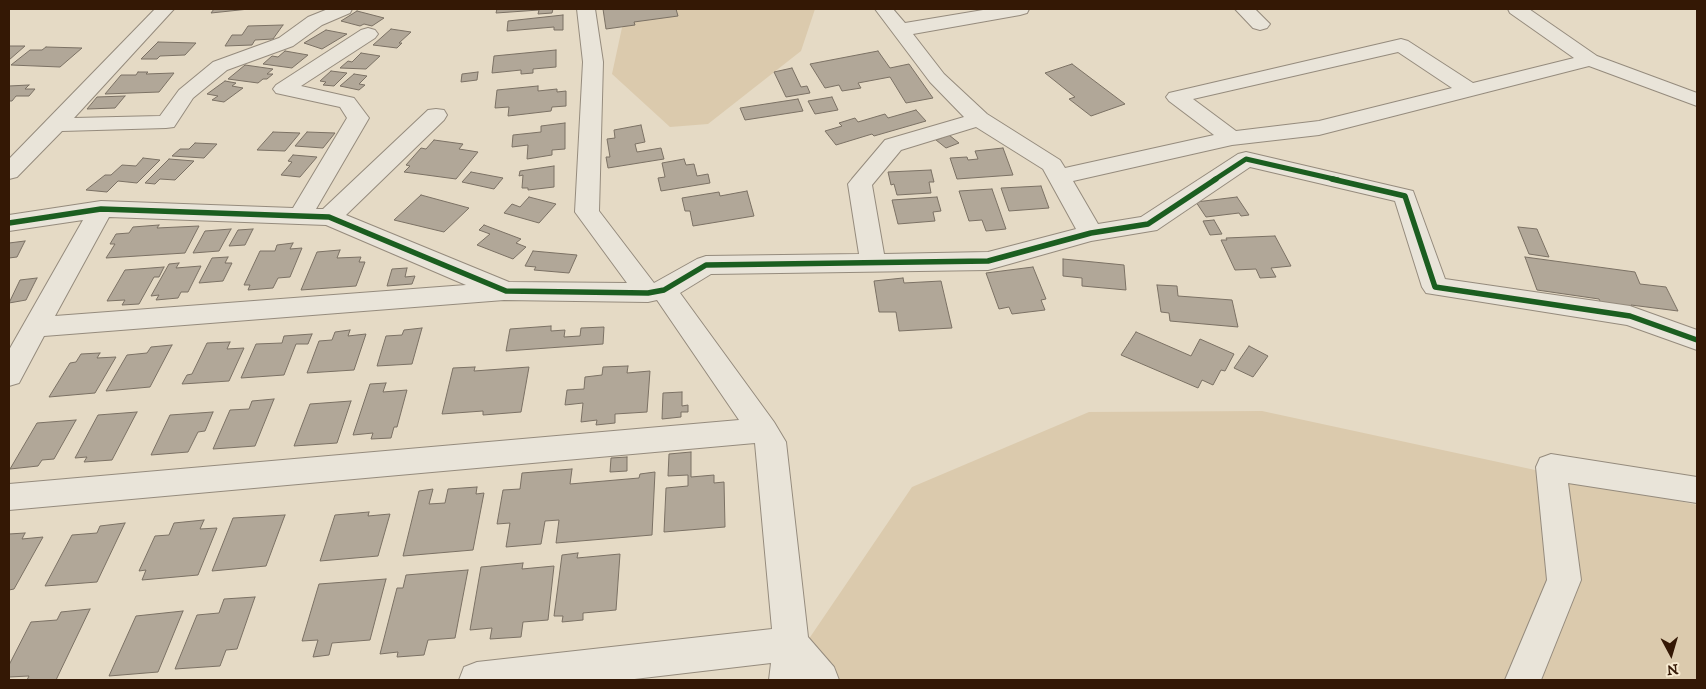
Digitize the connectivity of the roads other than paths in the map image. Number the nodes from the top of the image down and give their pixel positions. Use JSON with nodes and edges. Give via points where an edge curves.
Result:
{"nodes":[{"id":1,"x":165,"y":9,"type":"edge"},
{"id":2,"x":343,"y":9,"type":"edge"},
{"id":3,"x":586,"y":9,"type":"edge"},
{"id":4,"x":884,"y":9,"type":"edge"},
{"id":5,"x":1020,"y":9,"type":"edge"},
{"id":6,"x":1244,"y":9,"type":"edge"},
{"id":7,"x":1517,"y":9,"type":"edge"},
{"id":8,"x":1260,"y":24,"type":"dead end"},
{"id":9,"x":900,"y":30,"type":"junction"},
{"id":10,"x":368,"y":34,"type":"dead end"},
{"id":11,"x":1590,"y":60,"type":"junction"},
{"id":12,"x":1470,"y":90,"type":"junction"},
{"id":13,"x":1697,"y":100,"type":"edge"},
{"id":14,"x":436,"y":115,"type":"dead end"},
{"id":15,"x":979,"y":119,"type":"junction"},
{"id":16,"x":56,"y":126,"type":"junction"},
{"id":17,"x":1232,"y":138,"type":"junction"},
{"id":18,"x":9,"y":172,"type":"edge"},
{"id":19,"x":1058,"y":177,"type":"junction"},
{"id":20,"x":102,"y":209,"type":"junction"},
{"id":21,"x":300,"y":216,"type":"junction"},
{"id":22,"x":329,"y":217,"type":"junction"},
{"id":23,"x":9,"y":223,"type":"edge"},
{"id":24,"x":1091,"y":233,"type":"junction"},
{"id":25,"x":874,"y":263,"type":"junction"},
{"id":26,"x":506,"y":291,"type":"junction"},
{"id":27,"x":656,"y":292,"type":"junction"},
{"id":28,"x":36,"y":327,"type":"junction"},
{"id":29,"x":1697,"y":340,"type":"edge"},
{"id":30,"x":9,"y":375,"type":"edge"},
{"id":31,"x":763,"y":430,"type":"junction"},
{"id":32,"x":1697,"y":490,"type":"edge"},
{"id":33,"x":9,"y":497,"type":"edge"},
{"id":34,"x":791,"y":644,"type":"junction"},
{"id":35,"x":477,"y":680,"type":"edge"},
{"id":36,"x":787,"y":680,"type":"edge"},
{"id":37,"x":821,"y":680,"type":"edge"},
{"id":38,"x":1523,"y":680,"type":"edge"}],
"edges":[{"from":1,"to":16,"type":"street"},
{"from":2,"to":16,"type":"street","via":[[315,21],[286,42],[220,66],[186,94],[166,122]]},
{"from":3,"to":27,"type":"street","via":[[593,62],[587,212]]},
{"from":4,"to":9,"type":"street"},
{"from":5,"to":9,"type":"street"},
{"from":6,"to":8,"type":"street"},
{"from":7,"to":11,"type":"street"},
{"from":9,"to":15,"type":"street","via":[[937,78]]},
{"from":10,"to":21,"type":"street","via":[[283,88],[346,102],[358,118]]},
{"from":11,"to":12,"type":"street"},
{"from":11,"to":13,"type":"street"},
{"from":12,"to":17,"type":"street","via":[[1319,128]]},
{"from":12,"to":17,"type":"street","via":[[1401,45],[1176,97]]},
{"from":14,"to":22,"type":"street"},
{"from":15,"to":19,"type":"street","via":[[1052,165]]},
{"from":15,"to":25,"type":"street","via":[[894,144],[860,184]]},
{"from":16,"to":18,"type":"street"},
{"from":17,"to":19,"type":"street"},
{"from":19,"to":24,"type":"street"},
{"from":20,"to":21,"type":"street"},
{"from":20,"to":23,"type":"street"},
{"from":20,"to":28,"type":"street"},
{"from":21,"to":22,"type":"street"},
{"from":22,"to":26,"type":"street"},
{"from":24,"to":25,"type":"street","via":[[988,261]]},
{"from":24,"to":29,"type":"street","via":[[1148,224],[1246,159],[1405,196],[1435,287],[1630,316]]},
{"from":25,"to":27,"type":"street","via":[[706,265]]},
{"from":26,"to":27,"type":"street"},
{"from":26,"to":28,"type":"street"},
{"from":27,"to":31,"type":"street"},
{"from":28,"to":30,"type":"street"},
{"from":31,"to":33,"type":"street"},
{"from":31,"to":34,"type":"street","via":[[771,442]]},
{"from":32,"to":38,"type":"street","via":[[1551,467],[1564,580]]},
{"from":34,"to":35,"type":"street"},
{"from":34,"to":36,"type":"street"},
{"from":34,"to":37,"type":"street"}]}
